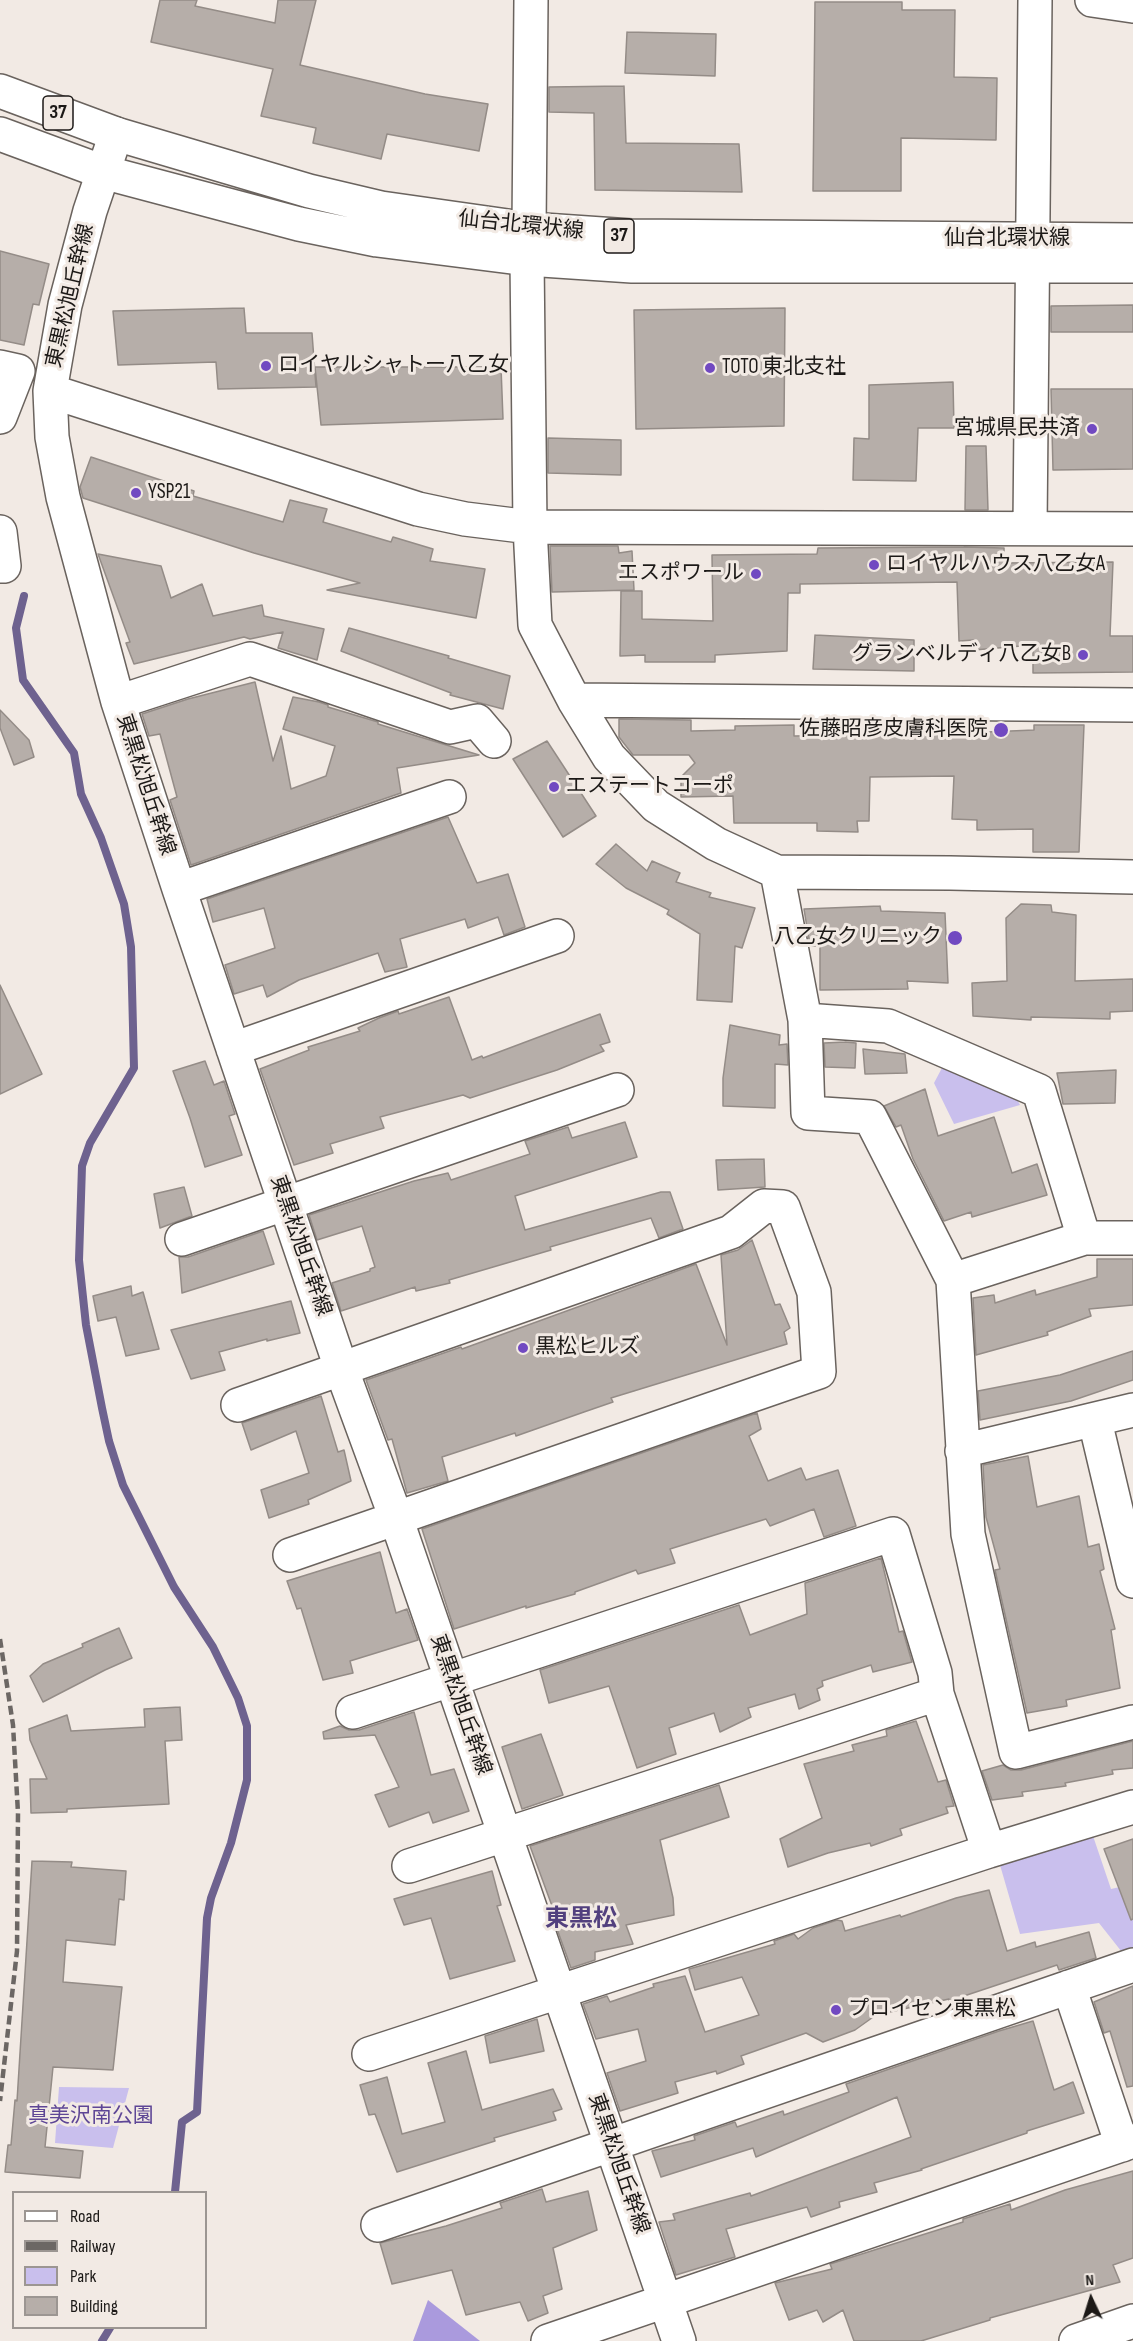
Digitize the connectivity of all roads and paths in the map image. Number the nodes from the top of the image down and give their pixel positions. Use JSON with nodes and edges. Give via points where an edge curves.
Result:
{"nodes":[{"id":1,"x":531,"y":0,"type":"edge"},
{"id":2,"x":1035,"y":0,"type":"edge"},
{"id":3,"x":0,"y":91,"type":"edge"},
{"id":4,"x":0,"y":134,"type":"edge"},
{"id":5,"x":116,"y":134,"type":"junction"},
{"id":6,"x":103,"y":172,"type":"junction"},
{"id":7,"x":1133,"y":240,"type":"edge"},
{"id":8,"x":528,"y":244,"type":"junction"},
{"id":9,"x":1032,"y":252,"type":"junction"},
{"id":10,"x":1133,"y":266,"type":"edge"},
{"id":11,"x":0,"y":367,"type":"edge"},
{"id":12,"x":50,"y":391,"type":"junction"},
{"id":13,"x":0,"y":417,"type":"edge"},
{"id":14,"x":530,"y":526,"type":"junction"},
{"id":15,"x":1030,"y":527,"type":"junction"},
{"id":16,"x":1133,"y":529,"type":"edge"},
{"id":17,"x":0,"y":532,"type":"edge"},
{"id":18,"x":0,"y":566,"type":"edge"},
{"id":19,"x":574,"y":700,"type":"junction"},
{"id":20,"x":118,"y":702,"type":"junction"},
{"id":21,"x":1133,"y":705,"type":"edge"},
{"id":22,"x":494,"y":741,"type":"dead end"},
{"id":23,"x":449,"y":797,"type":"dead end"},
{"id":24,"x":777,"y":872,"type":"junction"},
{"id":25,"x":1133,"y":877,"type":"edge"},
{"id":26,"x":179,"y":890,"type":"junction"},
{"id":27,"x":557,"y":936,"type":"dead end"},
{"id":28,"x":805,"y":1020,"type":"junction"},
{"id":29,"x":233,"y":1049,"type":"junction"},
{"id":30,"x":617,"y":1090,"type":"dead end"},
{"id":31,"x":286,"y":1204,"type":"junction"},
{"id":32,"x":1084,"y":1238,"type":"junction"},
{"id":33,"x":1133,"y":1238,"type":"edge"},
{"id":34,"x":182,"y":1239,"type":"dead end"},
{"id":35,"x":953,"y":1280,"type":"junction"},
{"id":36,"x":341,"y":1368,"type":"junction"},
{"id":37,"x":238,"y":1405,"type":"dead end"},
{"id":38,"x":1133,"y":1410,"type":"edge"},
{"id":39,"x":1095,"y":1420,"type":"junction"},
{"id":40,"x":962,"y":1451,"type":"junction"},
{"id":41,"x":396,"y":1518,"type":"junction"},
{"id":42,"x":290,"y":1555,"type":"dead end"},
{"id":43,"x":1133,"y":1581,"type":"edge"},
{"id":44,"x":452,"y":1680,"type":"junction"},
{"id":45,"x":937,"y":1694,"type":"junction"},
{"id":46,"x":353,"y":1713,"type":"dead end"},
{"id":47,"x":1133,"y":1722,"type":"edge"},
{"id":48,"x":1133,"y":1807,"type":"edge"},
{"id":49,"x":505,"y":1835,"type":"junction"},
{"id":50,"x":989,"y":1851,"type":"junction"},
{"id":51,"x":409,"y":1866,"type":"dead end"},
{"id":52,"x":1133,"y":1965,"type":"edge"},
{"id":53,"x":1069,"y":1988,"type":"junction"},
{"id":54,"x":559,"y":1992,"type":"junction"},
{"id":55,"x":369,"y":2054,"type":"dead end"},
{"id":56,"x":1127,"y":2143,"type":"edge"},
{"id":57,"x":612,"y":2145,"type":"junction"},
{"id":58,"x":378,"y":2225,"type":"dead end"},
{"id":59,"x":665,"y":2301,"type":"junction"},
{"id":60,"x":1133,"y":2321,"type":"edge"},
{"id":61,"x":548,"y":2341,"type":"edge"},
{"id":62,"x":679,"y":2341,"type":"edge"},
{"id":63,"x":1076,"y":2341,"type":"edge"}],
"edges":[{"from":1,"to":8,"type":"street"},
{"from":2,"to":9,"type":"street"},
{"from":3,"to":5,"type":"street","name":"仙台北環状線","number":"37"},
{"from":4,"to":6,"type":"street","name":"仙台北環状線","number":"37"},
{"from":5,"to":6,"type":"street","name":"東黒松旭丘幹線"},
{"from":5,"to":8,"type":"street","name":"仙台北環状線","number":"37","via":[[309,191]]},
{"from":6,"to":8,"type":"street","name":"仙台北環状線","number":"37","via":[[299,224],[377,240]]},
{"from":6,"to":12,"type":"street","name":"東黒松旭丘幹線","via":[[65,305]]},
{"from":7,"to":9,"type":"street","name":"仙台北環状線","number":"37"},
{"from":8,"to":9,"type":"street","name":"仙台北環状線","number":"37","via":[[632,266]]},
{"from":8,"to":14,"type":"street"},
{"from":9,"to":10,"type":"street","name":"仙台北環状線","number":"37"},
{"from":9,"to":15,"type":"street"},
{"from":11,"to":13,"type":"street","via":[[18,371]]},
{"from":12,"to":14,"type":"street","via":[[418,509]]},
{"from":12,"to":20,"type":"street","name":"東黒松旭丘幹線","via":[[52,437],[63,497]]},
{"from":14,"to":15,"type":"street"},
{"from":14,"to":19,"type":"street","via":[[534,626]]},
{"from":15,"to":16,"type":"street"},
{"from":17,"to":18,"type":"street","via":[[4,566]]},
{"from":19,"to":21,"type":"street"},
{"from":19,"to":24,"type":"street","via":[[609,757],[656,806],[716,844]]},
{"from":20,"to":22,"type":"street","via":[[250,659],[450,727],[477,721]]},
{"from":20,"to":26,"type":"street","name":"東黒松旭丘幹線"},
{"from":23,"to":26,"type":"street"},
{"from":24,"to":25,"type":"street"},
{"from":24,"to":28,"type":"street"},
{"from":26,"to":29,"type":"street","name":"東黒松旭丘幹線"},
{"from":27,"to":29,"type":"street"},
{"from":28,"to":32,"type":"street","via":[[888,1026],[1039,1091]]},
{"from":28,"to":35,"type":"street","via":[[808,1113],[870,1117]]},
{"from":29,"to":31,"type":"street","name":"東黒松旭丘幹線"},
{"from":30,"to":31,"type":"street"},
{"from":31,"to":34,"type":"street"},
{"from":31,"to":36,"type":"street","name":"東黒松旭丘幹線"},
{"from":32,"to":33,"type":"street"},
{"from":32,"to":35,"type":"street"},
{"from":35,"to":40,"type":"street"},
{"from":36,"to":37,"type":"street"},
{"from":36,"to":41,"type":"street","name":"東黒松旭丘幹線"},
{"from":36,"to":41,"type":"street","via":[[731,1232],[764,1206],[783,1207],[814,1292],[819,1372]]},
{"from":38,"to":39,"type":"street"},
{"from":39,"to":40,"type":"street"},
{"from":39,"to":43,"type":"street"},
{"from":40,"to":47,"type":"street","via":[[968,1534],[1016,1752]]},
{"from":41,"to":42,"type":"street"},
{"from":41,"to":44,"type":"street","name":"東黒松旭丘幹線"},
{"from":44,"to":45,"type":"street","via":[[893,1534],[935,1673]]},
{"from":44,"to":46,"type":"street"},
{"from":44,"to":49,"type":"street","name":"東黒松旭丘幹線"},
{"from":45,"to":49,"type":"street"},
{"from":45,"to":50,"type":"street"},
{"from":48,"to":50,"type":"street"},
{"from":49,"to":51,"type":"street"},
{"from":49,"to":54,"type":"street","name":"東黒松旭丘幹線"},
{"from":50,"to":54,"type":"street"},
{"from":52,"to":53,"type":"street"},
{"from":53,"to":56,"type":"street"},
{"from":53,"to":57,"type":"street"},
{"from":54,"to":55,"type":"street"},
{"from":54,"to":57,"type":"street","name":"東黒松旭丘幹線"},
{"from":56,"to":59,"type":"street"},
{"from":57,"to":58,"type":"street"},
{"from":57,"to":59,"type":"street","name":"東黒松旭丘幹線"},
{"from":59,"to":61,"type":"street"},
{"from":59,"to":62,"type":"street","name":"東黒松旭丘幹線"},
{"from":60,"to":63,"type":"street"}]}
